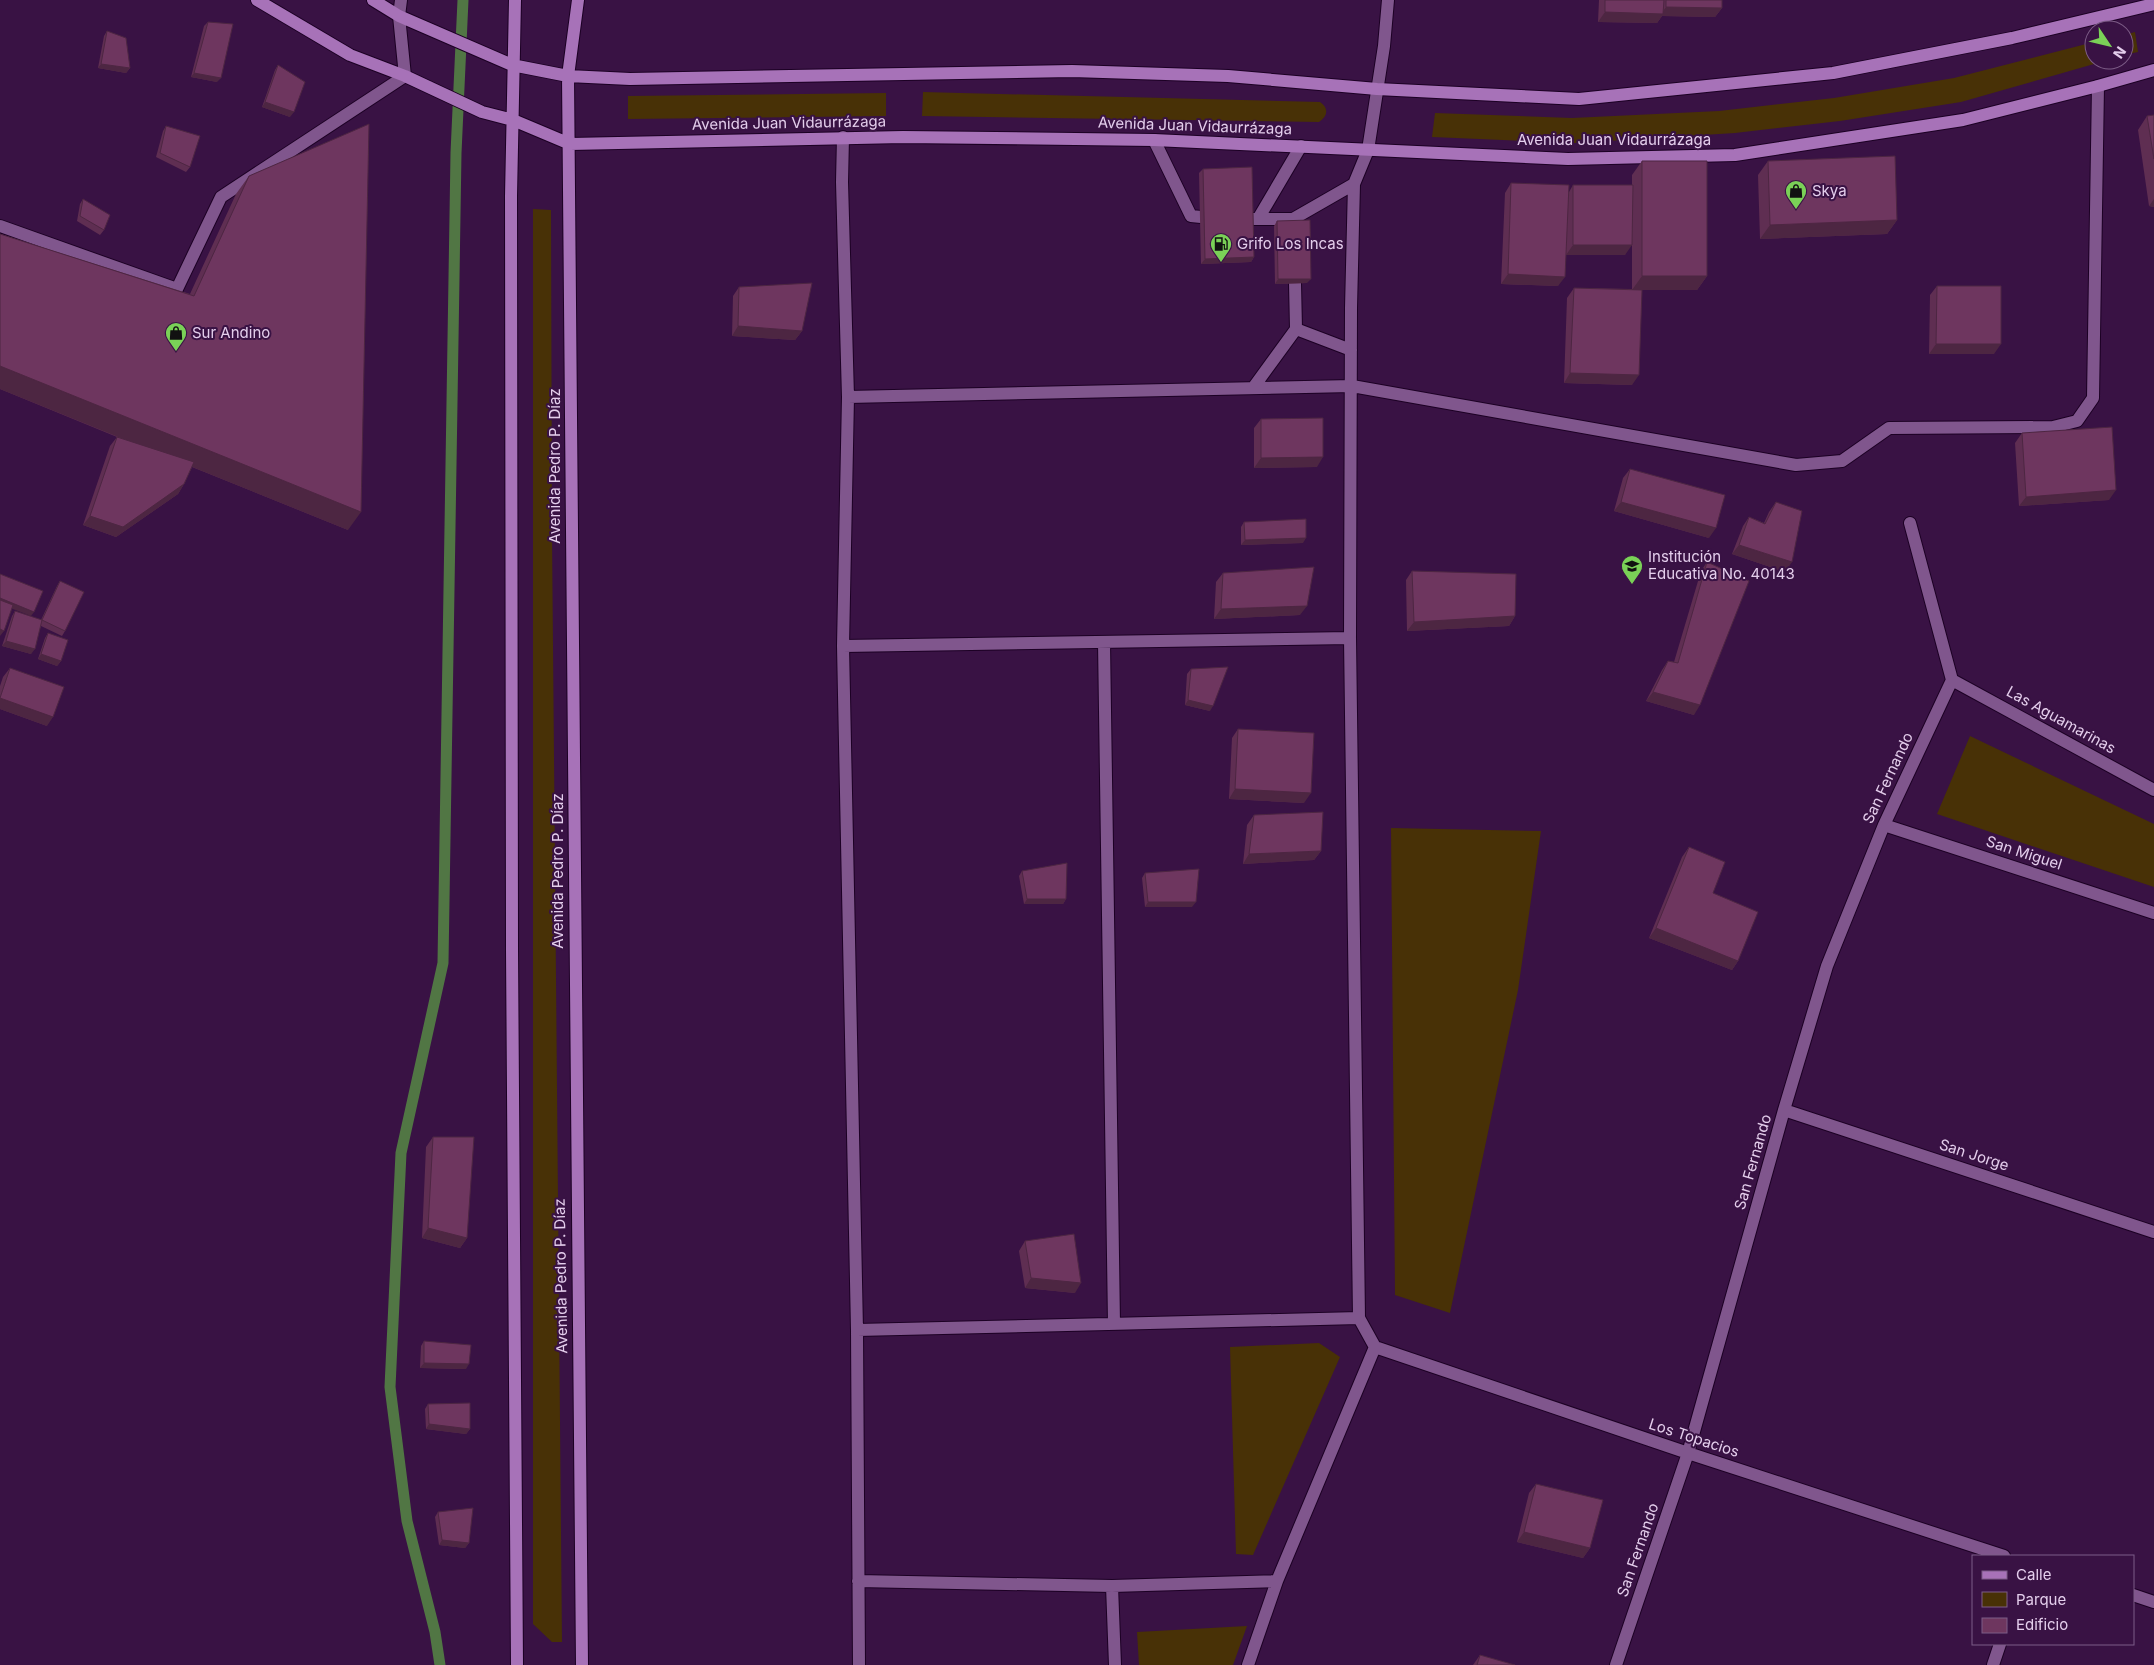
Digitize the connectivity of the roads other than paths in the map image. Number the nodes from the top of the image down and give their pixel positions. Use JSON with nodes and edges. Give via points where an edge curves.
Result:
{"nodes":[{"id":1,"x":257,"y":0,"type":"edge"},
{"id":2,"x":373,"y":0,"type":"edge"},
{"id":3,"x":401,"y":0,"type":"edge"},
{"id":4,"x":515,"y":0,"type":"edge"},
{"id":5,"x":578,"y":0,"type":"edge"},
{"id":6,"x":1388,"y":0,"type":"edge"},
{"id":7,"x":2154,"y":4,"type":"edge"},
{"id":8,"x":399,"y":16,"type":"junction"},
{"id":9,"x":512,"y":64,"type":"junction"},
{"id":10,"x":2154,"y":70,"type":"edge"},
{"id":11,"x":405,"y":76,"type":"junction"},
{"id":12,"x":568,"y":76,"type":"junction"},
{"id":13,"x":2098,"y":86,"type":"junction"},
{"id":14,"x":1378,"y":89,"type":"junction"},
{"id":15,"x":513,"y":120,"type":"junction"},
{"id":16,"x":843,"y":137,"type":"junction"},
{"id":17,"x":1154,"y":140,"type":"junction"},
{"id":18,"x":570,"y":144,"type":"junction"},
{"id":19,"x":1301,"y":146,"type":"junction"},
{"id":20,"x":1368,"y":150,"type":"junction"},
{"id":21,"x":1354,"y":184,"type":"junction"},
{"id":22,"x":1201,"y":217,"type":"dead end"},
{"id":23,"x":0,"y":226,"type":"edge"},
{"id":24,"x":1295,"y":283,"type":"edge"},
{"id":25,"x":1296,"y":328,"type":"junction"},
{"id":26,"x":1351,"y":350,"type":"junction"},
{"id":27,"x":1352,"y":386,"type":"junction"},
{"id":28,"x":1253,"y":388,"type":"junction"},
{"id":29,"x":848,"y":397,"type":"junction"},
{"id":30,"x":1910,"y":522,"type":"dead end"},
{"id":31,"x":1350,"y":638,"type":"junction"},
{"id":32,"x":1104,"y":642,"type":"junction"},
{"id":33,"x":843,"y":646,"type":"junction"},
{"id":34,"x":1952,"y":680,"type":"junction"},
{"id":35,"x":2154,"y":790,"type":"edge"},
{"id":36,"x":1884,"y":824,"type":"junction"},
{"id":37,"x":2154,"y":913,"type":"edge"},
{"id":38,"x":1784,"y":1110,"type":"junction"},
{"id":39,"x":2154,"y":1232,"type":"edge"},
{"id":40,"x":1359,"y":1318,"type":"junction"},
{"id":41,"x":1114,"y":1324,"type":"junction"},
{"id":42,"x":857,"y":1330,"type":"junction"},
{"id":43,"x":1376,"y":1347,"type":"junction"},
{"id":44,"x":1688,"y":1453,"type":"junction"},
{"id":45,"x":2001,"y":1555,"type":"edge"},
{"id":46,"x":858,"y":1581,"type":"junction"},
{"id":47,"x":1277,"y":1581,"type":"junction"},
{"id":48,"x":1112,"y":1586,"type":"junction"},
{"id":49,"x":2134,"y":1595,"type":"edge"},
{"id":50,"x":2154,"y":1602,"type":"edge"},
{"id":51,"x":2000,"y":1645,"type":"edge"},
{"id":52,"x":517,"y":1665,"type":"edge"},
{"id":53,"x":582,"y":1665,"type":"edge"},
{"id":54,"x":859,"y":1665,"type":"edge"},
{"id":55,"x":1115,"y":1665,"type":"edge"},
{"id":56,"x":1248,"y":1665,"type":"edge"},
{"id":57,"x":1616,"y":1665,"type":"edge"},
{"id":58,"x":1993,"y":1665,"type":"edge"}],
"edges":[{"from":1,"to":11,"type":"main road","name":"Avenida Juan Vidaurrázaga","via":[[350,55]]},
{"from":2,"to":8,"type":"main road"},
{"from":3,"to":8,"type":"street"},
{"from":4,"to":9,"type":"main road"},
{"from":5,"to":12,"type":"main road","name":"Avenida Pedro P. Díaz"},
{"from":6,"to":14,"type":"street"},
{"from":7,"to":14,"type":"main road","via":[[2012,38],[1833,73],[1579,99]]},
{"from":8,"to":9,"type":"main road"},
{"from":8,"to":11,"type":"street"},
{"from":9,"to":12,"type":"main road"},
{"from":9,"to":15,"type":"main road"},
{"from":10,"to":13,"type":"main road","name":"Avenida Juan Vidaurrázaga"},
{"from":11,"to":15,"type":"main road","name":"Avenida Juan Vidaurrázaga","via":[[482,112]]},
{"from":11,"to":23,"type":"street","via":[[221,197],[177,289]]},
{"from":12,"to":14,"type":"main road","via":[[630,79],[1072,71],[1228,76]]},
{"from":12,"to":18,"type":"main road","name":"Avenida Pedro P. Díaz"},
{"from":13,"to":20,"type":"main road","name":"Avenida Juan Vidaurrázaga","via":[[1963,120],[1735,155],[1568,160]]},
{"from":13,"to":27,"type":"street","via":[[2093,398],[2078,421],[2053,427],[1889,428],[1842,461],[1796,465]]},
{"from":14,"to":20,"type":"street"},
{"from":15,"to":18,"type":"main road","name":"Avenida Juan Vidaurrázaga"},
{"from":15,"to":52,"type":"main road","via":[[512,900]]},
{"from":16,"to":17,"type":"main road","name":"Avenida Juan Vidaurrázaga"},
{"from":16,"to":18,"type":"main road","name":"Avenida Juan Vidaurrázaga"},
{"from":16,"to":29,"type":"street"},
{"from":17,"to":19,"type":"main road","name":"Avenida Juan Vidaurrázaga"},
{"from":17,"to":22,"type":"street","via":[[1191,216]]},
{"from":18,"to":53,"type":"main road","name":"Avenida Pedro P. Díaz"},
{"from":19,"to":20,"type":"main road","name":"Avenida Juan Vidaurrázaga"},
{"from":19,"to":21,"type":"street","via":[[1254,219],[1293,222]]},
{"from":20,"to":21,"type":"street"},
{"from":21,"to":26,"type":"street"},
{"from":24,"to":25,"type":"street"},
{"from":25,"to":26,"type":"street"},
{"from":25,"to":28,"type":"street"},
{"from":26,"to":27,"type":"street"},
{"from":27,"to":28,"type":"street"},
{"from":27,"to":31,"type":"street"},
{"from":28,"to":29,"type":"street"},
{"from":29,"to":33,"type":"street"},
{"from":30,"to":34,"type":"street"},
{"from":31,"to":32,"type":"street"},
{"from":31,"to":40,"type":"street"},
{"from":32,"to":33,"type":"street"},
{"from":32,"to":41,"type":"street"},
{"from":33,"to":42,"type":"street"},
{"from":34,"to":35,"type":"street","name":"Las Aguamarinas"},
{"from":34,"to":36,"type":"street","name":"San Fernando"},
{"from":36,"to":37,"type":"street","name":"San Miguel"},
{"from":36,"to":38,"type":"street","name":"San Fernando","via":[[1827,966]]},
{"from":38,"to":39,"type":"street","name":"San Jorge"},
{"from":38,"to":44,"type":"street","name":"San Fernando"},
{"from":40,"to":41,"type":"street"},
{"from":40,"to":43,"type":"street"},
{"from":41,"to":42,"type":"street"},
{"from":42,"to":46,"type":"street"},
{"from":43,"to":44,"type":"street","name":"Los Topacios"},
{"from":43,"to":47,"type":"street"},
{"from":44,"to":45,"type":"street","name":"Los Topacios"},
{"from":44,"to":57,"type":"street","name":"San Fernando"},
{"from":46,"to":48,"type":"street"},
{"from":46,"to":54,"type":"street"},
{"from":47,"to":48,"type":"street"},
{"from":47,"to":56,"type":"street"},
{"from":48,"to":55,"type":"street"},
{"from":49,"to":50,"type":"street"},
{"from":51,"to":58,"type":"street"}]}
